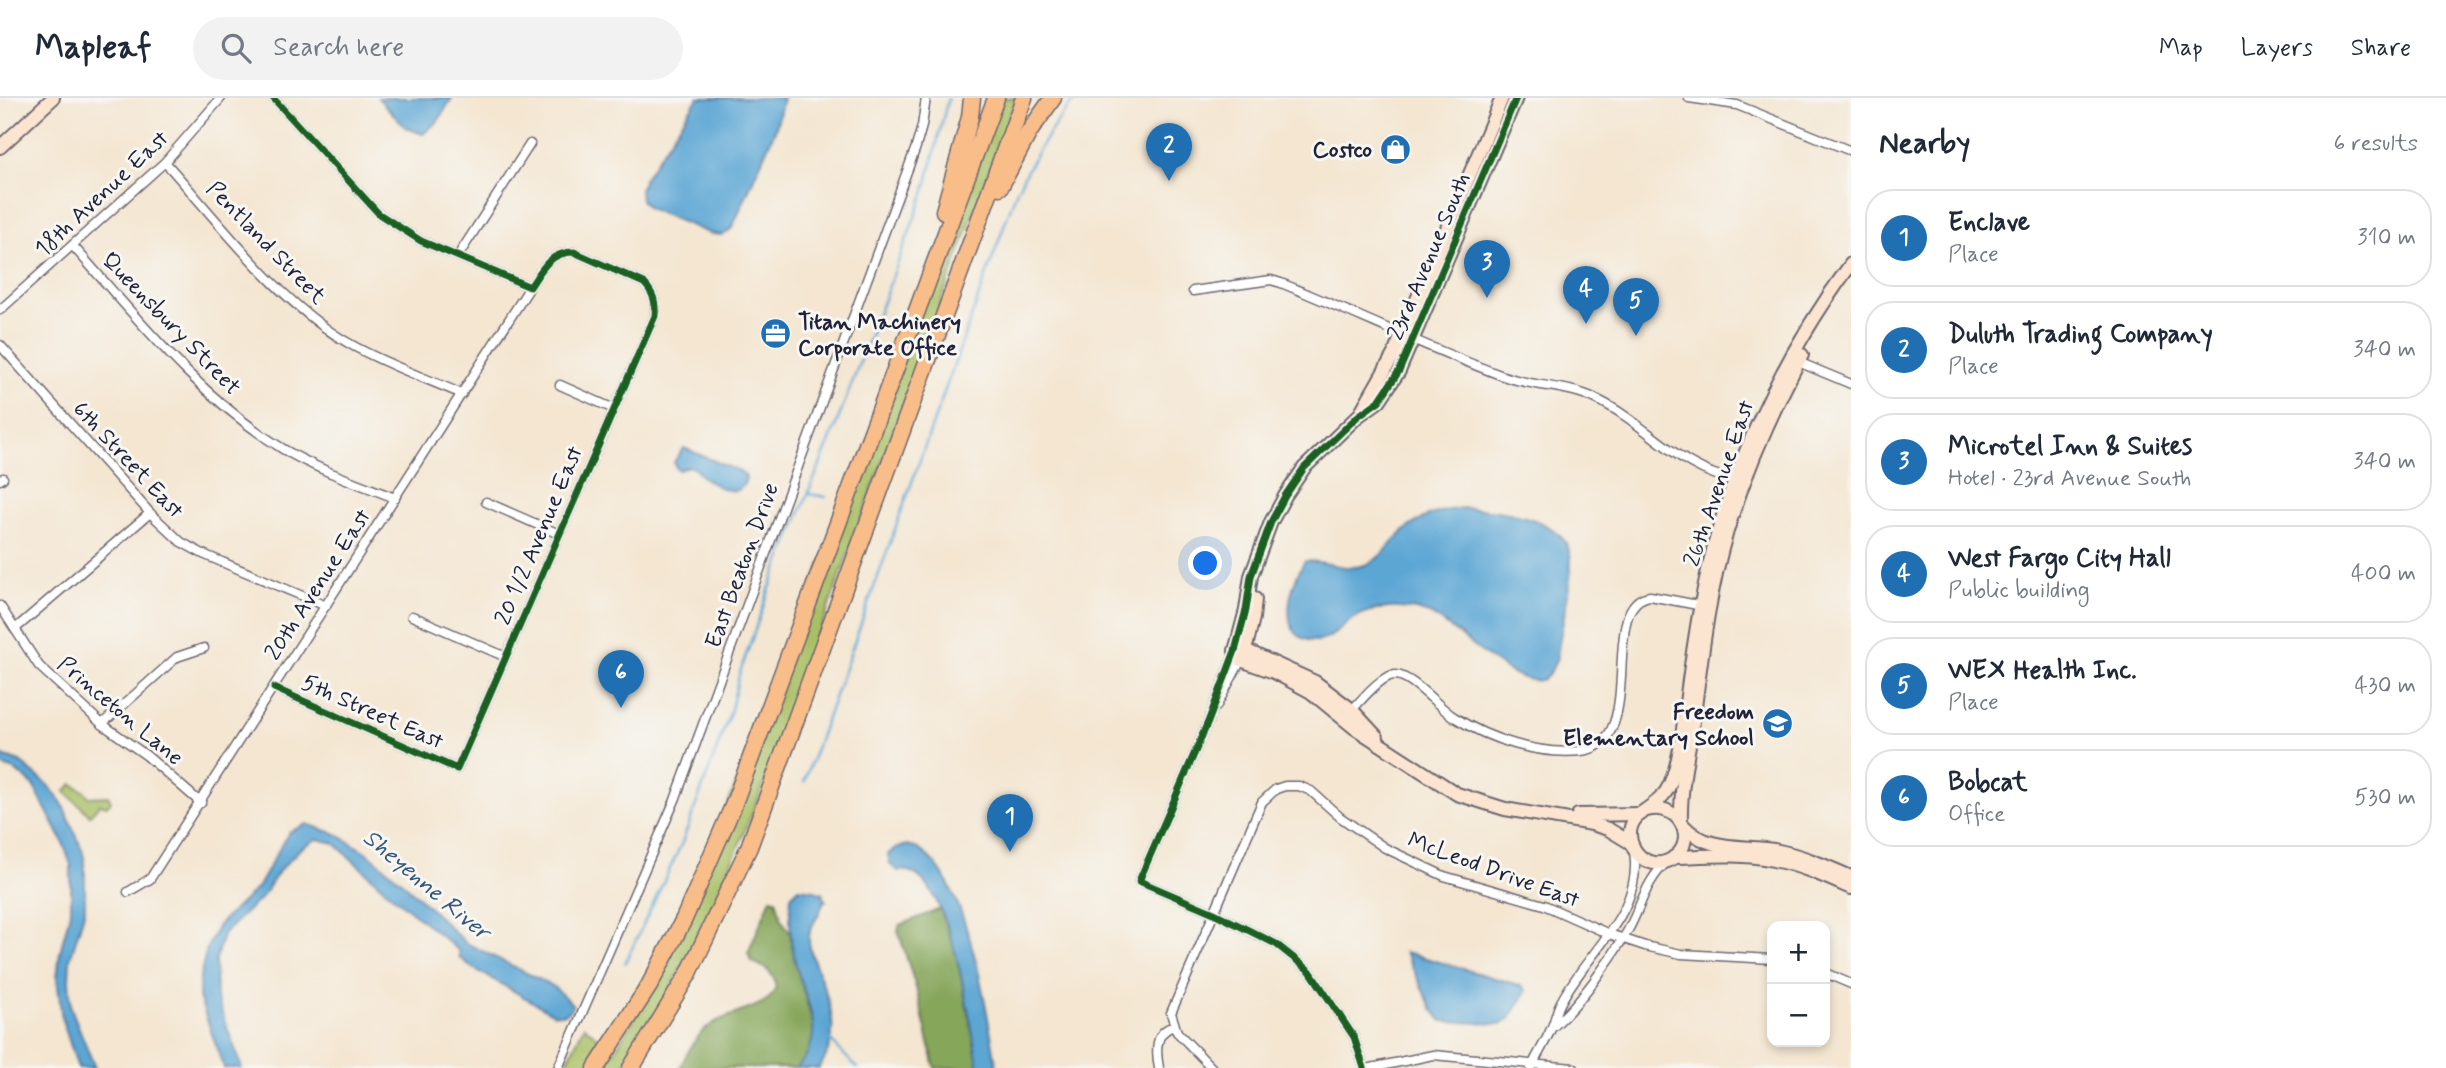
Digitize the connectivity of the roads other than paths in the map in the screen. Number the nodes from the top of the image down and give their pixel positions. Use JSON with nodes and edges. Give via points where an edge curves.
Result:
{"nodes":[{"id":1,"x":53,"y":98,"type":"edge"},
{"id":2,"x":221,"y":98,"type":"edge"},
{"id":3,"x":273,"y":98,"type":"edge"},
{"id":4,"x":926,"y":98,"type":"edge"},
{"id":5,"x":972,"y":98,"type":"edge"},
{"id":6,"x":996,"y":98,"type":"edge"},
{"id":7,"x":1024,"y":98,"type":"edge"},
{"id":8,"x":1052,"y":98,"type":"edge"},
{"id":9,"x":1502,"y":98,"type":"edge"},
{"id":10,"x":1516,"y":98,"type":"edge"},
{"id":11,"x":1689,"y":98,"type":"edge"},
{"id":12,"x":1741,"y":102,"type":"edge"},
{"id":13,"x":530,"y":144,"type":"dead end"},
{"id":14,"x":0,"y":147,"type":"edge"},
{"id":15,"x":1851,"y":151,"type":"edge"},
{"id":16,"x":165,"y":162,"type":"junction"},
{"id":17,"x":73,"y":246,"type":"junction"},
{"id":18,"x":458,"y":256,"type":"junction"},
{"id":19,"x":1851,"y":264,"type":"edge"},
{"id":20,"x":1851,"y":278,"type":"edge"},
{"id":21,"x":530,"y":287,"type":"junction"},
{"id":22,"x":953,"y":288,"type":"junction"},
{"id":23,"x":1194,"y":291,"type":"dead end"},
{"id":24,"x":920,"y":303,"type":"junction"},
{"id":25,"x":0,"y":310,"type":"edge"},
{"id":26,"x":654,"y":316,"type":"joint"},
{"id":27,"x":1409,"y":336,"type":"junction"},
{"id":28,"x":0,"y":345,"type":"edge"},
{"id":29,"x":1794,"y":360,"type":"junction"},
{"id":30,"x":1851,"y":384,"type":"edge"},
{"id":31,"x":560,"y":385,"type":"dead end"},
{"id":32,"x":462,"y":394,"type":"junction"},
{"id":33,"x":614,"y":409,"type":"junction"},
{"id":34,"x":1740,"y":481,"type":"junction"},
{"id":35,"x":395,"y":498,"type":"junction"},
{"id":36,"x":486,"y":502,"type":"dead end"},
{"id":37,"x":150,"y":513,"type":"junction"},
{"id":38,"x":559,"y":534,"type":"junction"},
{"id":39,"x":326,"y":606,"type":"junction"},
{"id":40,"x":0,"y":607,"type":"edge"},
{"id":41,"x":1705,"y":607,"type":"junction"},
{"id":42,"x":412,"y":616,"type":"dead end"},
{"id":43,"x":15,"y":629,"type":"junction"},
{"id":44,"x":204,"y":648,"type":"dead end"},
{"id":45,"x":1240,"y":654,"type":"junction"},
{"id":46,"x":506,"y":657,"type":"junction"},
{"id":47,"x":274,"y":688,"type":"junction"},
{"id":48,"x":1348,"y":715,"type":"junction"},
{"id":49,"x":102,"y":723,"type":"junction"},
{"id":50,"x":457,"y":769,"type":"joint"},
{"id":51,"x":201,"y":803,"type":"junction"},
{"id":52,"x":1644,"y":812,"type":"junction"},
{"id":53,"x":1538,"y":814,"type":"junction"},
{"id":54,"x":1682,"y":823,"type":"junction"},
{"id":55,"x":1632,"y":847,"type":"junction"},
{"id":56,"x":1671,"y":859,"type":"junction"},
{"id":57,"x":1851,"y":877,"type":"edge"},
{"id":58,"x":1851,"y":888,"type":"edge"},
{"id":59,"x":128,"y":892,"type":"dead end"},
{"id":60,"x":1214,"y":913,"type":"junction"},
{"id":61,"x":1609,"y":934,"type":"junction"},
{"id":62,"x":1622,"y":939,"type":"junction"},
{"id":63,"x":1767,"y":959,"type":"edge"},
{"id":64,"x":1830,"y":975,"type":"edge"},
{"id":65,"x":1851,"y":984,"type":"edge"},
{"id":66,"x":1174,"y":1026,"type":"junction"},
{"id":67,"x":1552,"y":1028,"type":"junction"},
{"id":68,"x":1532,"y":1066,"type":"edge"},
{"id":69,"x":558,"y":1068,"type":"edge"},
{"id":70,"x":596,"y":1068,"type":"edge"},
{"id":71,"x":631,"y":1068,"type":"edge"},
{"id":72,"x":1159,"y":1068,"type":"edge"},
{"id":73,"x":1212,"y":1068,"type":"edge"},
{"id":74,"x":1364,"y":1068,"type":"edge"},
{"id":75,"x":1371,"y":1068,"type":"edge"},
{"id":76,"x":1574,"y":1068,"type":"edge"}],
"edges":[{"from":1,"to":14,"type":"street"},
{"from":2,"to":16,"type":"street","name":"18th Avenue East"},
{"from":3,"to":18,"type":"street","via":[[379,214],[421,241]]},
{"from":4,"to":69,"type":"street","name":"East Beaton Drive","via":[[916,147],[675,800]]},
{"from":5,"to":24,"type":"highway"},
{"from":6,"to":24,"type":"highway"},
{"from":7,"to":22,"type":"highway"},
{"from":8,"to":22,"type":"highway","via":[[1018,151]]},
{"from":9,"to":27,"type":"street","name":"23rd Avenue South"},
{"from":10,"to":27,"type":"street","name":"23rd Avenue South"},
{"from":11,"to":12,"type":"street"},
{"from":12,"to":15,"type":"street"},
{"from":13,"to":18,"type":"street"},
{"from":16,"to":17,"type":"street","name":"18th Avenue East"},
{"from":16,"to":32,"type":"street","name":"Pentland Street","via":[[302,310],[351,345]]},
{"from":17,"to":25,"type":"street","name":"18th Avenue East"},
{"from":17,"to":35,"type":"street","name":"Queensbury Street","via":[[172,357],[227,410],[305,461]]},
{"from":18,"to":21,"type":"street"},
{"from":19,"to":29,"type":"street","name":"26th Avenue East"},
{"from":20,"to":29,"type":"street","name":"26th Avenue East"},
{"from":21,"to":26,"type":"street","name":"20th Avenue East","via":[[554,257],[574,252],[644,283],[656,303]]},
{"from":21,"to":32,"type":"street","name":"20th Avenue East"},
{"from":22,"to":71,"type":"highway","via":[[749,847],[689,973]]},
{"from":23,"to":27,"type":"street","via":[[1274,281]]},
{"from":24,"to":70,"type":"highway","via":[[733,806],[649,986]]},
{"from":26,"to":33,"type":"street","name":"20 1/2 Avenue East"},
{"from":27,"to":34,"type":"street","via":[[1506,377],[1594,398],[1627,416],[1681,458]]},
{"from":27,"to":45,"type":"street","name":"23rd Avenue South","via":[[1358,416],[1298,478],[1271,522],[1251,576]]},
{"from":28,"to":37,"type":"street","name":"6th Street East"},
{"from":29,"to":30,"type":"street"},
{"from":29,"to":34,"type":"street","name":"26th Avenue East","via":[[1766,404]]},
{"from":31,"to":33,"type":"street"},
{"from":32,"to":35,"type":"street","name":"20th Avenue East"},
{"from":33,"to":38,"type":"street","name":"20 1/2 Avenue East"},
{"from":34,"to":41,"type":"street","name":"26th Avenue East","via":[[1719,529]]},
{"from":35,"to":39,"type":"street","name":"20th Avenue East"},
{"from":36,"to":38,"type":"street"},
{"from":37,"to":39,"type":"street","name":"6th Street East","via":[[181,542],[203,554]]},
{"from":37,"to":43,"type":"street"},
{"from":38,"to":46,"type":"street","name":"20 1/2 Avenue East"},
{"from":39,"to":47,"type":"street","name":"20th Avenue East"},
{"from":40,"to":43,"type":"street","name":"Princeton Lane"},
{"from":41,"to":48,"type":"street","via":[[1650,596],[1633,603],[1625,632],[1615,723],[1604,740],[1587,750],[1527,747],[1489,735],[1454,717],[1399,675],[1384,678]]},
{"from":41,"to":52,"type":"street","name":"26th Avenue East","via":[[1670,786]]},
{"from":41,"to":54,"type":"street","name":"26th Avenue East","via":[[1681,791]]},
{"from":42,"to":46,"type":"street"},
{"from":43,"to":49,"type":"street","name":"Princeton Lane","via":[[39,666]]},
{"from":44,"to":49,"type":"street","via":[[177,657]]},
{"from":45,"to":48,"type":"street","via":[[1315,682]]},
{"from":45,"to":60,"type":"street","via":[[1139,881]]},
{"from":46,"to":50,"type":"street","name":"20 1/2 Avenue East"},
{"from":47,"to":50,"type":"street","name":"5th Street East"},
{"from":47,"to":51,"type":"street","name":"20th Avenue East"},
{"from":48,"to":53,"type":"street","via":[[1397,757],[1457,794]]},
{"from":49,"to":51,"type":"street","name":"Princeton Lane"},
{"from":51,"to":59,"type":"street","name":"20th Avenue East","via":[[150,879]]},
{"from":52,"to":53,"type":"street"},
{"from":52,"to":54,"type":"street","via":[[1655,808],[1670,811]]},
{"from":52,"to":55,"type":"street","via":[[1631,827]]},
{"from":53,"to":55,"type":"street","via":[[1608,829]]},
{"from":54,"to":56,"type":"street","via":[[1684,843]]},
{"from":54,"to":57,"type":"street","via":[[1693,835],[1712,844],[1775,850]]},
{"from":55,"to":56,"type":"street","via":[[1653,863]]},
{"from":55,"to":61,"type":"street","via":[[1637,869],[1630,895]]},
{"from":56,"to":58,"type":"street","via":[[1732,855],[1774,860]]},
{"from":56,"to":62,"type":"street","via":[[1655,872]]},
{"from":60,"to":61,"type":"street","name":"McLeod Drive East","via":[[1262,802],[1276,789],[1299,786],[1375,842],[1423,868],[1544,905]]},
{"from":60,"to":66,"type":"street","name":"McLeod Drive East","via":[[1173,1006]]},
{"from":60,"to":74,"type":"street","via":[[1276,944],[1310,971],[1354,1037]]},
{"from":61,"to":62,"type":"street","name":"McLeod Drive East"},
{"from":61,"to":67,"type":"street","via":[[1560,1004]]},
{"from":62,"to":63,"type":"street","name":"McLeod Drive East","via":[[1681,954]]},
{"from":62,"to":67,"type":"street"},
{"from":64,"to":65,"type":"street"},
{"from":66,"to":72,"type":"street","via":[[1166,1028],[1158,1041]]},
{"from":66,"to":73,"type":"street"},
{"from":67,"to":68,"type":"street"},
{"from":68,"to":75,"type":"street","via":[[1433,1055]]},
{"from":68,"to":76,"type":"street"}]}
